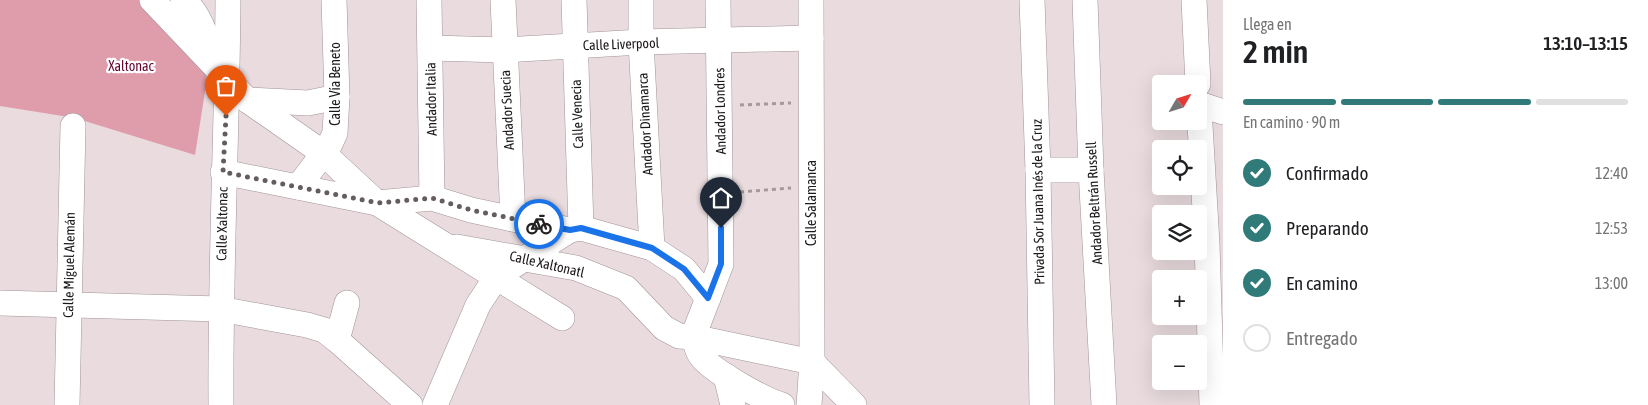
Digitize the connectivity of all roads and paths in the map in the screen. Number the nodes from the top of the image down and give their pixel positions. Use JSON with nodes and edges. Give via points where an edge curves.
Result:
{"nodes":[{"id":1,"x":152,"y":0,"type":"edge"},
{"id":2,"x":183,"y":0,"type":"edge"},
{"id":3,"x":228,"y":0,"type":"edge"},
{"id":4,"x":334,"y":0,"type":"edge"},
{"id":5,"x":429,"y":0,"type":"edge"},
{"id":6,"x":503,"y":0,"type":"edge"},
{"id":7,"x":574,"y":0,"type":"edge"},
{"id":8,"x":641,"y":0,"type":"edge"},
{"id":9,"x":718,"y":0,"type":"edge"},
{"id":10,"x":811,"y":0,"type":"edge"},
{"id":11,"x":1032,"y":0,"type":"edge"},
{"id":12,"x":1085,"y":0,"type":"edge"},
{"id":13,"x":1194,"y":0,"type":"edge"},
{"id":14,"x":810,"y":38,"type":"junction"},
{"id":15,"x":718,"y":41,"type":"junction"},
{"id":16,"x":641,"y":42,"type":"junction"},
{"id":17,"x":575,"y":45,"type":"junction"},
{"id":18,"x":431,"y":48,"type":"junction"},
{"id":19,"x":504,"y":50,"type":"junction"},
{"id":20,"x":221,"y":72,"type":"junction"},
{"id":21,"x":1198,"y":75,"type":"edge"},
{"id":22,"x":337,"y":97,"type":"junction"},
{"id":23,"x":248,"y":100,"type":"junction"},
{"id":24,"x":811,"y":102,"type":"junction"},
{"id":25,"x":720,"y":106,"type":"junction"},
{"id":26,"x":1208,"y":107,"type":"edge"},
{"id":27,"x":1223,"y":112,"type":"edge"},
{"id":28,"x":73,"y":126,"type":"dead end"},
{"id":29,"x":1202,"y":130,"type":"edge"},
{"id":30,"x":323,"y":152,"type":"junction"},
{"id":31,"x":1038,"y":170,"type":"junction"},
{"id":32,"x":1091,"y":170,"type":"junction"},
{"id":33,"x":223,"y":172,"type":"junction"},
{"id":34,"x":298,"y":187,"type":"junction"},
{"id":35,"x":811,"y":187,"type":"junction"},
{"id":36,"x":721,"y":193,"type":"junction"},
{"id":37,"x":432,"y":198,"type":"junction"},
{"id":38,"x":378,"y":203,"type":"junction"},
{"id":39,"x":513,"y":219,"type":"junction"},
{"id":40,"x":576,"y":229,"type":"junction"},
{"id":41,"x":445,"y":244,"type":"junction"},
{"id":42,"x":1215,"y":246,"type":"edge"},
{"id":43,"x":652,"y":248,"type":"junction"},
{"id":44,"x":528,"y":258,"type":"junction"},
{"id":45,"x":496,"y":276,"type":"junction"},
{"id":46,"x":708,"y":298,"type":"junction"},
{"id":47,"x":0,"y":303,"type":"edge"},
{"id":48,"x":347,"y":303,"type":"dead end"},
{"id":49,"x":68,"y":305,"type":"junction"},
{"id":50,"x":220,"y":309,"type":"junction"},
{"id":51,"x":562,"y":318,"type":"dead end"},
{"id":52,"x":693,"y":337,"type":"junction"},
{"id":53,"x":337,"y":340,"type":"junction"},
{"id":54,"x":812,"y":362,"type":"junction"},
{"id":55,"x":726,"y":376,"type":"junction"},
{"id":56,"x":1217,"y":381,"type":"edge"},
{"id":57,"x":776,"y":404,"type":"edge"},
{"id":58,"x":67,"y":405,"type":"edge"},
{"id":59,"x":221,"y":405,"type":"edge"},
{"id":60,"x":410,"y":405,"type":"edge"},
{"id":61,"x":435,"y":405,"type":"edge"},
{"id":62,"x":733,"y":405,"type":"edge"},
{"id":63,"x":809,"y":405,"type":"edge"},
{"id":64,"x":854,"y":405,"type":"edge"},
{"id":65,"x":1042,"y":405,"type":"edge"},
{"id":66,"x":1104,"y":405,"type":"edge"},
{"id":67,"x":1212,"y":405,"type":"edge"}],
"edges":[{"from":1,"to":20,"type":"street","name":"Calle Xaltonatl"},
{"from":2,"to":20,"type":"street","via":[[206,34]]},
{"from":3,"to":20,"type":"street"},
{"from":4,"to":22,"type":"street","name":"Calle Vía Beneto"},
{"from":5,"to":18,"type":"street","name":"Andador Italia"},
{"from":6,"to":19,"type":"street","name":"Andador Suecia"},
{"from":7,"to":17,"type":"street","name":"Calle Venecia"},
{"from":8,"to":16,"type":"street","name":"Andador Dinamarca"},
{"from":9,"to":15,"type":"street","name":"Andador Londres"},
{"from":10,"to":14,"type":"street","name":"Calle Salamanca"},
{"from":11,"to":31,"type":"street","name":"Privada Sor Juana Inés de la Cruz"},
{"from":12,"to":32,"type":"street","name":"Andador Beltrán Russell"},
{"from":13,"to":21,"type":"street"},
{"from":14,"to":15,"type":"street","name":"Calle Liverpool"},
{"from":14,"to":24,"type":"street","name":"Calle Salamanca"},
{"from":15,"to":16,"type":"street","name":"Calle Liverpool"},
{"from":15,"to":25,"type":"street","name":"Andador Londres"},
{"from":16,"to":17,"type":"street","name":"Calle Liverpool"},
{"from":16,"to":43,"type":"street","name":"Andador Dinamarca"},
{"from":17,"to":19,"type":"street","name":"Calle Liverpool"},
{"from":17,"to":40,"type":"street","name":"Calle Venecia"},
{"from":18,"to":19,"type":"street","name":"Calle Liverpool"},
{"from":18,"to":37,"type":"street","name":"Andador Italia"},
{"from":19,"to":39,"type":"street","name":"Andador Suecia"},
{"from":20,"to":23,"type":"street","name":"Calle Xaltonatl"},
{"from":20,"to":33,"type":"street","name":"Calle Xaltonac"},
{"from":22,"to":23,"type":"street","via":[[308,103]]},
{"from":22,"to":30,"type":"street","name":"Calle Vía Beneto","via":[[335,133]]},
{"from":23,"to":30,"type":"street","name":"Calle Xaltonatl"},
{"from":24,"to":25,"type":"path"},
{"from":24,"to":35,"type":"street","name":"Calle Salamanca"},
{"from":25,"to":36,"type":"street","name":"Andador Londres"},
{"from":26,"to":27,"type":"street"},
{"from":28,"to":49,"type":"street","name":"Calle Miguel Alemán"},
{"from":29,"to":42,"type":"street"},
{"from":30,"to":34,"type":"street","name":"Calle Vía Beneto"},
{"from":30,"to":38,"type":"street","name":"Calle Xaltonatl"},
{"from":31,"to":32,"type":"street"},
{"from":31,"to":65,"type":"street","name":"Privada Sor Juana Inés de la Cruz"},
{"from":32,"to":66,"type":"street","name":"Andador Beltrán Russell"},
{"from":33,"to":34,"type":"street","name":"Calle Xaltonatl"},
{"from":33,"to":50,"type":"street","name":"Calle Xaltonac"},
{"from":34,"to":38,"type":"street","name":"Calle Xaltonatl"},
{"from":35,"to":36,"type":"path"},
{"from":35,"to":54,"type":"street","name":"Calle Salamanca"},
{"from":36,"to":46,"type":"street","name":"Andador Londres","via":[[721,264]]},
{"from":37,"to":38,"type":"street","name":"Calle Xaltonatl"},
{"from":37,"to":39,"type":"street","name":"Calle Xaltonatl"},
{"from":38,"to":41,"type":"street","name":"Calle Xaltonatl"},
{"from":39,"to":40,"type":"street","name":"Calle Xaltonatl"},
{"from":40,"to":43,"type":"street","name":"Calle Xaltonatl"},
{"from":40,"to":44,"type":"street"},
{"from":41,"to":44,"type":"street","name":"Calle Xaltonatl"},
{"from":41,"to":45,"type":"street","name":"Calle Xaltonatl"},
{"from":42,"to":56,"type":"street"},
{"from":43,"to":46,"type":"street","name":"Calle Xaltonatl","via":[[684,269]]},
{"from":44,"to":45,"type":"street"},
{"from":44,"to":52,"type":"street","name":"Calle Xaltonatl","via":[[576,268],[626,288],[664,328],[679,336]]},
{"from":45,"to":51,"type":"street","name":"Calle Xaltonatl"},
{"from":45,"to":61,"type":"street","via":[[478,305]]},
{"from":46,"to":52,"type":"street","name":"Andador Londres"},
{"from":47,"to":49,"type":"street"},
{"from":48,"to":53,"type":"street"},
{"from":49,"to":50,"type":"street"},
{"from":49,"to":58,"type":"street","name":"Calle Miguel Alemán"},
{"from":50,"to":53,"type":"street","via":[[307,325],[324,330]]},
{"from":50,"to":59,"type":"street","name":"Calle Xaltonac"},
{"from":52,"to":54,"type":"street","name":"Calle Xaltonatl"},
{"from":52,"to":55,"type":"street","via":[[701,356]]},
{"from":53,"to":60,"type":"street"},
{"from":54,"to":63,"type":"street","name":"Calle Salamanca"},
{"from":54,"to":64,"type":"street"},
{"from":55,"to":57,"type":"street"},
{"from":55,"to":62,"type":"street"},
{"from":56,"to":67,"type":"street"}]}
